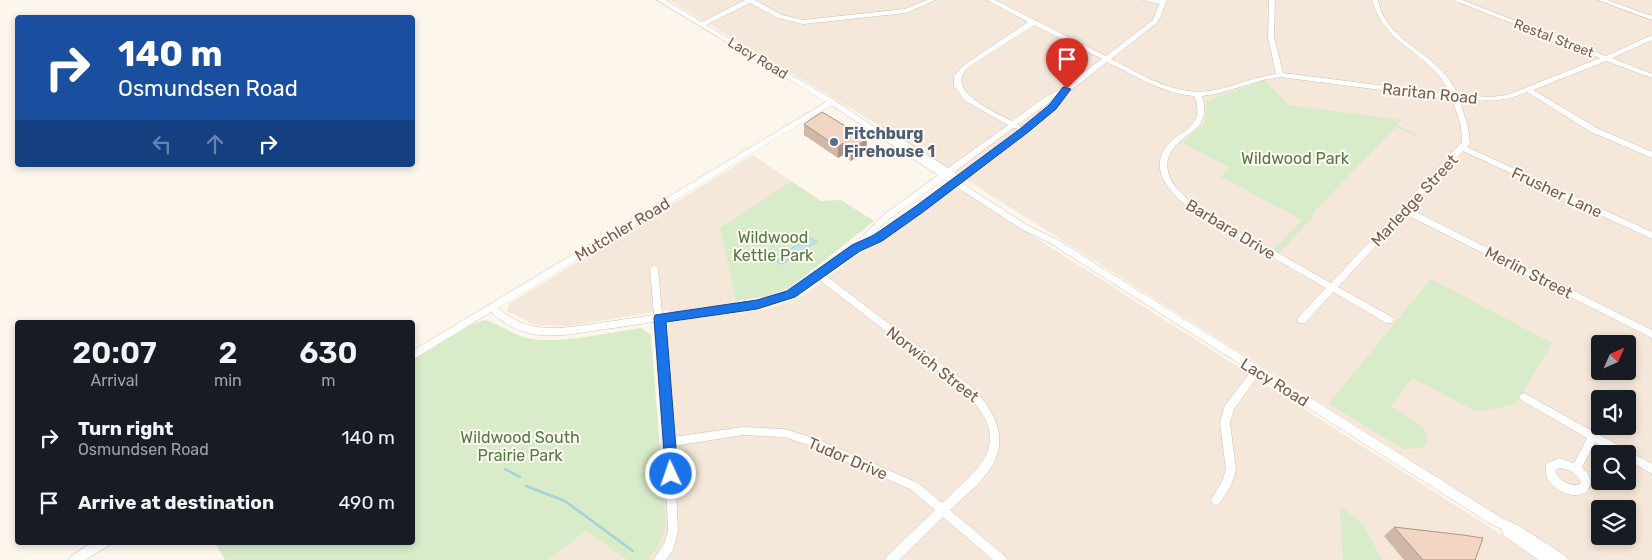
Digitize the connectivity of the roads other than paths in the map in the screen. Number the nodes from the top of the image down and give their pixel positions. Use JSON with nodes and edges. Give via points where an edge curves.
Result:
{"nodes":[{"id":1,"x":660,"y":0,"type":"edge"},
{"id":2,"x":750,"y":0,"type":"edge"},
{"id":3,"x":933,"y":0,"type":"edge"},
{"id":4,"x":990,"y":0,"type":"edge"},
{"id":5,"x":1146,"y":0,"type":"edge"},
{"id":6,"x":1272,"y":0,"type":"edge"},
{"id":7,"x":1375,"y":0,"type":"edge"},
{"id":8,"x":1456,"y":0,"type":"edge"},
{"id":9,"x":1601,"y":0,"type":"edge"},
{"id":10,"x":1164,"y":1,"type":"edge"},
{"id":11,"x":1652,"y":18,"type":"edge"},
{"id":12,"x":1033,"y":22,"type":"junction"},
{"id":13,"x":702,"y":25,"type":"junction"},
{"id":14,"x":1652,"y":37,"type":"edge"},
{"id":15,"x":1607,"y":58,"type":"junction"},
{"id":16,"x":1107,"y":59,"type":"junction"},
{"id":17,"x":1280,"y":75,"type":"junction"},
{"id":18,"x":1652,"y":76,"type":"edge"},
{"id":19,"x":1067,"y":89,"type":"junction"},
{"id":20,"x":1528,"y":90,"type":"junction"},
{"id":21,"x":1198,"y":96,"type":"junction"},
{"id":22,"x":1454,"y":97,"type":"junction"},
{"id":23,"x":831,"y":102,"type":"junction"},
{"id":24,"x":1013,"y":125,"type":"junction"},
{"id":25,"x":1024,"y":131,"type":"junction"},
{"id":26,"x":1462,"y":148,"type":"junction"},
{"id":27,"x":1652,"y":155,"type":"edge"},
{"id":28,"x":946,"y":174,"type":"junction"},
{"id":29,"x":956,"y":181,"type":"junction"},
{"id":30,"x":900,"y":208,"type":"junction"},
{"id":31,"x":1405,"y":210,"type":"junction"},
{"id":32,"x":910,"y":215,"type":"junction"},
{"id":33,"x":1652,"y":236,"type":"edge"},
{"id":34,"x":856,"y":248,"type":"junction"},
{"id":35,"x":654,"y":268,"type":"dead end"},
{"id":36,"x":819,"y":275,"type":"junction"},
{"id":37,"x":1332,"y":288,"type":"junction"},
{"id":38,"x":492,"y":308,"type":"junction"},
{"id":39,"x":660,"y":318,"type":"junction"},
{"id":40,"x":1302,"y":320,"type":"dead end"},
{"id":41,"x":1389,"y":320,"type":"dead end"},
{"id":42,"x":1652,"y":334,"type":"edge"},
{"id":43,"x":415,"y":354,"type":"edge"},
{"id":44,"x":1257,"y":370,"type":"junction"},
{"id":45,"x":1524,"y":397,"type":"dead end"},
{"id":46,"x":1592,"y":436,"type":"junction"},
{"id":47,"x":669,"y":442,"type":"junction"},
{"id":48,"x":1609,"y":445,"type":"edge"},
{"id":49,"x":1636,"y":460,"type":"edge"},
{"id":50,"x":1576,"y":469,"type":"dead end"},
{"id":51,"x":1652,"y":469,"type":"edge"},
{"id":52,"x":1216,"y":500,"type":"dead end"},
{"id":53,"x":943,"y":511,"type":"junction"},
{"id":54,"x":1498,"y":522,"type":"junction"},
{"id":55,"x":99,"y":545,"type":"edge"},
{"id":56,"x":75,"y":560,"type":"edge"},
{"id":57,"x":659,"y":560,"type":"edge"},
{"id":58,"x":891,"y":560,"type":"edge"},
{"id":59,"x":1001,"y":560,"type":"edge"},
{"id":60,"x":1547,"y":560,"type":"edge"},
{"id":61,"x":1562,"y":560,"type":"edge"}],
"edges":[{"from":1,"to":13,"type":"street","name":"Lacy Road"},
{"from":2,"to":3,"type":"street","via":[[780,17],[802,22],[906,12]]},
{"from":2,"to":13,"type":"street"},
{"from":4,"to":12,"type":"street"},
{"from":5,"to":10,"type":"street"},
{"from":6,"to":17,"type":"street","via":[[1271,37]]},
{"from":7,"to":22,"type":"street","name":"Marledge Street","via":[[1381,19],[1442,74]]},
{"from":8,"to":15,"type":"street","name":"Restal Street"},
{"from":9,"to":11,"type":"street"},
{"from":10,"to":16,"type":"street","via":[[1156,21]]},
{"from":12,"to":16,"type":"street"},
{"from":12,"to":24,"type":"street","via":[[966,66],[958,76],[958,86],[968,99]]},
{"from":13,"to":23,"type":"street","name":"Lacy Road"},
{"from":14,"to":15,"type":"street","name":"Raritan Road"},
{"from":15,"to":18,"type":"street","name":"Restal Street"},
{"from":15,"to":20,"type":"street","name":"Raritan Road"},
{"from":16,"to":19,"type":"street"},
{"from":16,"to":21,"type":"street","via":[[1173,91]]},
{"from":17,"to":21,"type":"street","name":"Raritan Road"},
{"from":17,"to":22,"type":"street","name":"Raritan Road"},
{"from":19,"to":24,"type":"street"},
{"from":19,"to":25,"type":"street"},
{"from":20,"to":22,"type":"street","name":"Raritan Road","via":[[1508,98]]},
{"from":20,"to":27,"type":"street","via":[[1594,130]]},
{"from":21,"to":37,"type":"street","name":"Barbara Drive","via":[[1201,110],[1198,121],[1172,145],[1164,159],[1168,182],[1183,201],[1209,218]]},
{"from":22,"to":26,"type":"street","name":"Marledge Street","via":[[1466,132],[1466,143]]},
{"from":23,"to":28,"type":"street","name":"Lacy Road"},
{"from":23,"to":38,"type":"street","name":"Mutchler Road"},
{"from":24,"to":25,"type":"street"},
{"from":24,"to":28,"type":"street"},
{"from":25,"to":29,"type":"street"},
{"from":26,"to":31,"type":"street","name":"Marledge Street"},
{"from":26,"to":33,"type":"street","name":"Frusher Lane"},
{"from":28,"to":29,"type":"street","name":"Lacy Road"},
{"from":28,"to":30,"type":"street"},
{"from":29,"to":32,"type":"street"},
{"from":29,"to":44,"type":"street","name":"Lacy Road","via":[[1024,227],[1053,241]]},
{"from":30,"to":32,"type":"street"},
{"from":30,"to":34,"type":"street"},
{"from":31,"to":37,"type":"street","name":"Marledge Street"},
{"from":31,"to":42,"type":"street","name":"Merlin Street"},
{"from":32,"to":34,"type":"street","via":[[878,238]]},
{"from":34,"to":36,"type":"street"},
{"from":35,"to":39,"type":"street"},
{"from":36,"to":39,"type":"street","via":[[774,301]]},
{"from":36,"to":53,"type":"street","name":"Norwich Street","via":[[968,390],[984,404],[991,417],[996,435],[991,460]]},
{"from":37,"to":40,"type":"street","name":"Marledge Street"},
{"from":37,"to":41,"type":"street","name":"Barbara Drive"},
{"from":38,"to":39,"type":"street","via":[[518,327],[545,332]]},
{"from":38,"to":43,"type":"street","name":"Mutchler Road"},
{"from":39,"to":47,"type":"street"},
{"from":44,"to":52,"type":"street","via":[[1229,407],[1225,423],[1231,470]]},
{"from":44,"to":54,"type":"street","name":"Lacy Road"},
{"from":45,"to":46,"type":"street"},
{"from":46,"to":48,"type":"street"},
{"from":46,"to":50,"type":"street"},
{"from":47,"to":53,"type":"street","name":"Tudor Drive","via":[[743,431],[784,432],[914,486]]},
{"from":47,"to":57,"type":"street","via":[[673,531],[669,546]]},
{"from":49,"to":51,"type":"street"},
{"from":53,"to":58,"type":"street","name":"Norwich Street"},
{"from":53,"to":59,"type":"street","name":"Tudor Drive"},
{"from":54,"to":60,"type":"street","name":"Lacy Road"},
{"from":54,"to":61,"type":"street","name":"Lacy Road"},
{"from":55,"to":56,"type":"street"}]}
